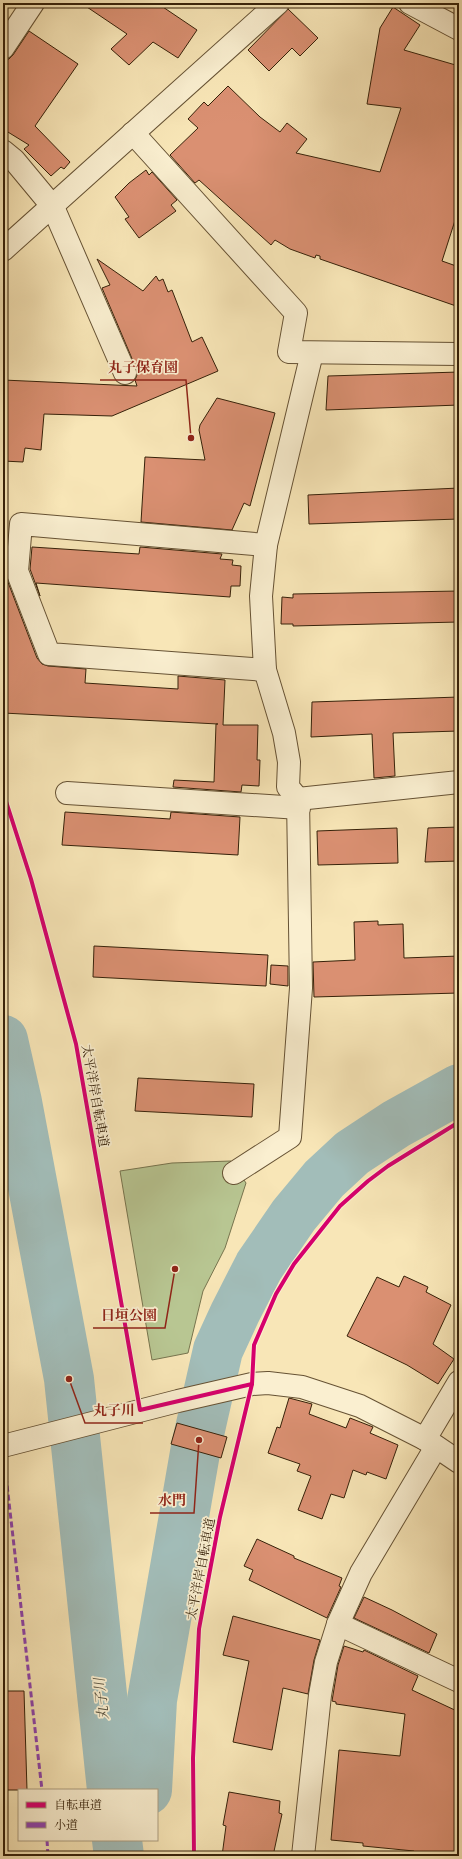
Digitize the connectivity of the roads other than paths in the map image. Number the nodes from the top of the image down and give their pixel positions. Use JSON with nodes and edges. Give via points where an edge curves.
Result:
{"nodes":[{"id":1,"x":33,"y":3,"type":"edge"},
{"id":2,"x":278,"y":3,"type":"edge"},
{"id":3,"x":410,"y":3,"type":"edge"},
{"id":4,"x":459,"y":29,"type":"edge"},
{"id":5,"x":3,"y":48,"type":"edge"},
{"id":6,"x":133,"y":133,"type":"junction"},
{"id":7,"x":3,"y":150,"type":"edge"},
{"id":8,"x":53,"y":207,"type":"junction"},
{"id":9,"x":3,"y":250,"type":"edge"},
{"id":10,"x":312,"y":353,"type":"junction"},
{"id":11,"x":459,"y":354,"type":"edge"},
{"id":12,"x":125,"y":373,"type":"dead end"},
{"id":13,"x":266,"y":545,"type":"junction"},
{"id":14,"x":265,"y":670,"type":"junction"},
{"id":15,"x":459,"y":782,"type":"edge"},
{"id":16,"x":67,"y":793,"type":"dead end"},
{"id":17,"x":298,"y":803,"type":"junction"},
{"id":18,"x":234,"y":1173,"type":"dead end"},
{"id":19,"x":459,"y":1382,"type":"edge"},
{"id":20,"x":431,"y":1443,"type":"junction"},
{"id":21,"x":6,"y":1445,"type":"edge"},
{"id":22,"x":459,"y":1462,"type":"edge"},
{"id":23,"x":338,"y":1624,"type":"junction"},
{"id":24,"x":459,"y":1681,"type":"edge"},
{"id":25,"x":304,"y":1856,"type":"edge"}],
"edges":[{"from":1,"to":5,"type":"street"},
{"from":2,"to":6,"type":"street"},
{"from":3,"to":4,"type":"street"},
{"from":6,"to":8,"type":"street"},
{"from":6,"to":10,"type":"street","via":[[296,312],[289,352]]},
{"from":7,"to":8,"type":"street"},
{"from":8,"to":9,"type":"street"},
{"from":8,"to":12,"type":"street"},
{"from":10,"to":11,"type":"street"},
{"from":10,"to":13,"type":"street"},
{"from":13,"to":14,"type":"street","via":[[261,596]]},
{"from":13,"to":14,"type":"street","via":[[21,524],[17,571],[49,654]]},
{"from":14,"to":17,"type":"street","via":[[284,733],[289,762],[288,787]]},
{"from":15,"to":17,"type":"street"},
{"from":16,"to":17,"type":"street"},
{"from":17,"to":18,"type":"street","via":[[301,988],[290,1137]]},
{"from":19,"to":20,"type":"street"},
{"from":20,"to":21,"type":"street","via":[[360,1406],[302,1387],[268,1383],[178,1401]]},
{"from":20,"to":22,"type":"street"},
{"from":20,"to":23,"type":"street","via":[[361,1573]]},
{"from":23,"to":24,"type":"street"},
{"from":23,"to":25,"type":"street","via":[[326,1662],[320,1695]]}]}
